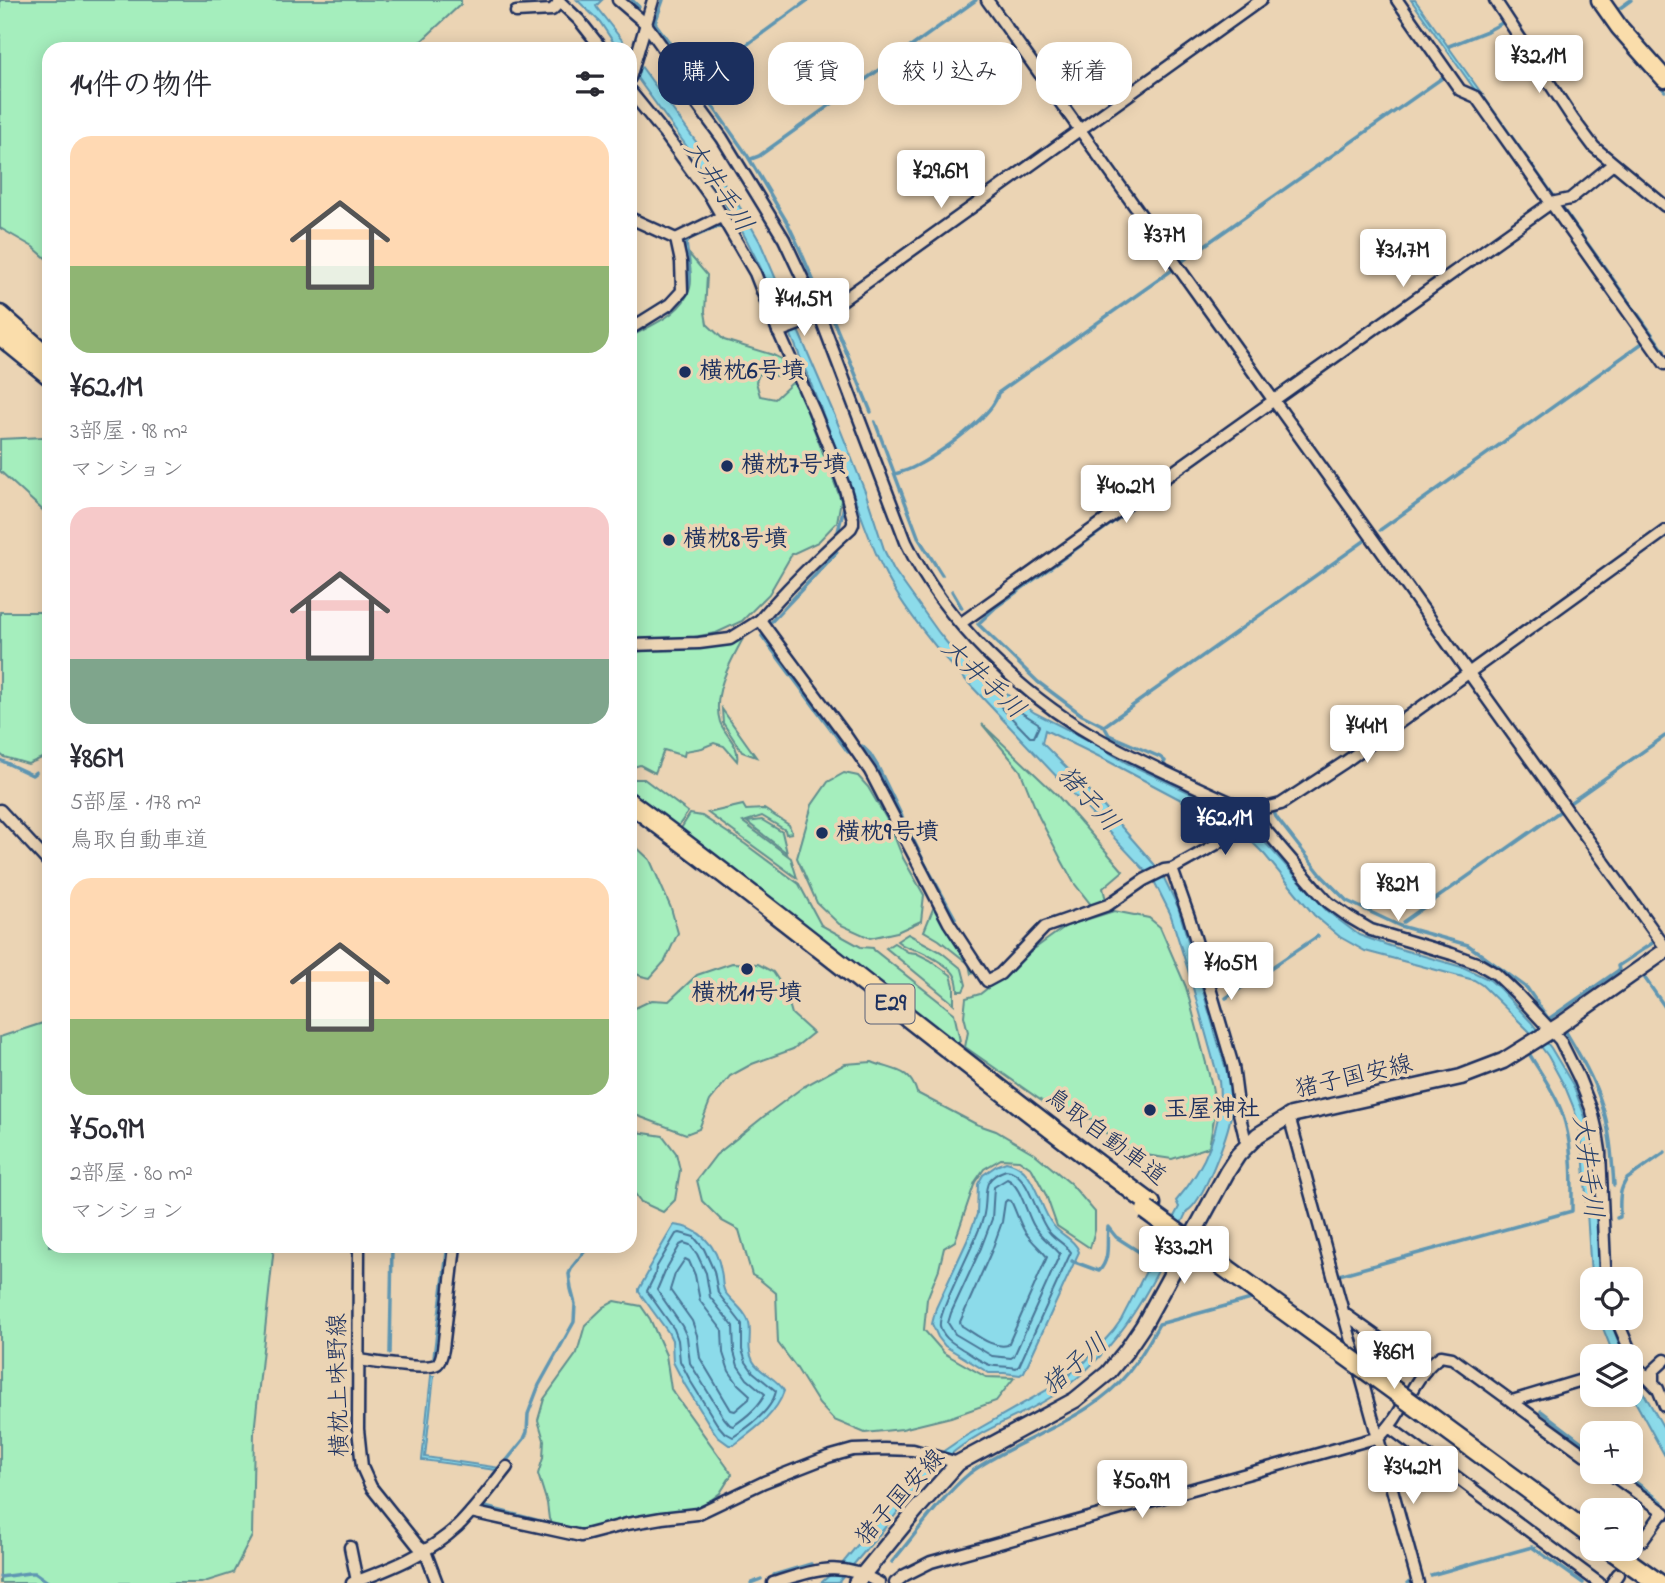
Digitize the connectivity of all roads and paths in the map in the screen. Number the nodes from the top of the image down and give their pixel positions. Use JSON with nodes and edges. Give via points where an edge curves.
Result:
{"nodes":[{"id":1,"x":618,"y":0,"type":"edge"},
{"id":2,"x":653,"y":0,"type":"edge"},
{"id":3,"x":987,"y":0,"type":"edge"},
{"id":4,"x":1261,"y":0,"type":"edge"},
{"id":5,"x":1397,"y":0,"type":"edge"},
{"id":6,"x":1495,"y":0,"type":"edge"},
{"id":7,"x":1600,"y":0,"type":"edge"},
{"id":8,"x":559,"y":1,"type":"edge"},
{"id":9,"x":516,"y":12,"type":"dead end"},
{"id":10,"x":646,"y":24,"type":"junction"},
{"id":11,"x":596,"y":42,"type":"edge"},
{"id":12,"x":637,"y":54,"type":"edge"},
{"id":13,"x":1665,"y":79,"type":"edge"},
{"id":14,"x":637,"y":100,"type":"edge"},
{"id":15,"x":1080,"y":129,"type":"junction"},
{"id":16,"x":1613,"y":164,"type":"junction"},
{"id":17,"x":1550,"y":203,"type":"junction"},
{"id":18,"x":1665,"y":206,"type":"edge"},
{"id":19,"x":723,"y":216,"type":"junction"},
{"id":20,"x":637,"y":221,"type":"edge"},
{"id":21,"x":676,"y":239,"type":"junction"},
{"id":22,"x":0,"y":315,"type":"edge"},
{"id":23,"x":820,"y":316,"type":"junction"},
{"id":24,"x":637,"y":325,"type":"edge"},
{"id":25,"x":778,"y":332,"type":"junction"},
{"id":26,"x":0,"y":335,"type":"edge"},
{"id":27,"x":42,"y":352,"type":"edge"},
{"id":28,"x":1665,"y":364,"type":"edge"},
{"id":29,"x":42,"y":369,"type":"edge"},
{"id":30,"x":1274,"y":401,"type":"junction"},
{"id":31,"x":1665,"y":531,"type":"edge"},
{"id":32,"x":760,"y":620,"type":"junction"},
{"id":33,"x":961,"y":623,"type":"junction"},
{"id":34,"x":637,"y":645,"type":"edge"},
{"id":35,"x":1468,"y":672,"type":"junction"},
{"id":36,"x":637,"y":808,"type":"edge"},
{"id":37,"x":1246,"y":809,"type":"junction"},
{"id":38,"x":0,"y":810,"type":"edge"},
{"id":39,"x":637,"y":819,"type":"edge"},
{"id":40,"x":42,"y":855,"type":"edge"},
{"id":41,"x":1172,"y":869,"type":"junction"},
{"id":42,"x":1665,"y":949,"type":"edge"},
{"id":43,"x":1550,"y":1032,"type":"junction"},
{"id":44,"x":1289,"y":1116,"type":"junction"},
{"id":45,"x":1247,"y":1146,"type":"junction"},
{"id":46,"x":1149,"y":1207,"type":"junction"},
{"id":47,"x":359,"y":1253,"type":"edge"},
{"id":48,"x":454,"y":1253,"type":"edge"},
{"id":49,"x":1606,"y":1267,"type":"edge"},
{"id":50,"x":1345,"y":1314,"type":"junction"},
{"id":51,"x":1621,"y":1330,"type":"edge"},
{"id":52,"x":359,"y":1360,"type":"junction"},
{"id":53,"x":1665,"y":1360,"type":"edge"},
{"id":54,"x":1424,"y":1371,"type":"junction"},
{"id":55,"x":1580,"y":1381,"type":"edge"},
{"id":56,"x":1653,"y":1383,"type":"junction"},
{"id":57,"x":1512,"y":1401,"type":"junction"},
{"id":58,"x":1665,"y":1406,"type":"edge"},
{"id":59,"x":1427,"y":1409,"type":"junction"},
{"id":60,"x":1390,"y":1427,"type":"junction"},
{"id":61,"x":1379,"y":1437,"type":"junction"},
{"id":62,"x":1580,"y":1451,"type":"edge"},
{"id":63,"x":958,"y":1463,"type":"junction"},
{"id":64,"x":507,"y":1467,"type":"dead end"},
{"id":65,"x":1624,"y":1484,"type":"edge"},
{"id":66,"x":471,"y":1512,"type":"junction"},
{"id":67,"x":1664,"y":1513,"type":"edge"},
{"id":68,"x":1580,"y":1517,"type":"edge"},
{"id":69,"x":1580,"y":1527,"type":"edge"},
{"id":70,"x":1643,"y":1540,"type":"tunnel mouth"},
{"id":71,"x":350,"y":1547,"type":"dead end"},
{"id":72,"x":425,"y":1551,"type":"junction"},
{"id":73,"x":1627,"y":1561,"type":"edge"},
{"id":74,"x":1640,"y":1561,"type":"edge"},
{"id":75,"x":860,"y":1579,"type":"edge"},
{"id":76,"x":1665,"y":1579,"type":"edge"},
{"id":77,"x":355,"y":1582,"type":"edge"},
{"id":78,"x":437,"y":1583,"type":"edge"},
{"id":79,"x":773,"y":1583,"type":"edge"},
{"id":80,"x":879,"y":1583,"type":"edge"},
{"id":81,"x":895,"y":1583,"type":"edge"},
{"id":82,"x":1418,"y":1583,"type":"edge"},
{"id":83,"x":1599,"y":1583,"type":"edge"},
{"id":84,"x":1658,"y":1583,"type":"edge"}],
"edges":[{"from":1,"to":10,"type":"street"},
{"from":2,"to":10,"type":"street"},
{"from":3,"to":15,"type":"street"},
{"from":4,"to":15,"type":"street"},
{"from":5,"to":17,"type":"street","via":[[1461,90],[1476,97]]},
{"from":6,"to":16,"type":"street","via":[[1573,119]]},
{"from":7,"to":13,"type":"main road"},
{"from":8,"to":9,"type":"street","via":[[552,10]]},
{"from":8,"to":11,"type":"street"},
{"from":10,"to":12,"type":"street"},
{"from":10,"to":23,"type":"street","via":[[784,239]]},
{"from":14,"to":19,"type":"street"},
{"from":15,"to":23,"type":"street"},
{"from":15,"to":30,"type":"street"},
{"from":16,"to":17,"type":"street","via":[[1570,199]]},
{"from":16,"to":18,"type":"street"},
{"from":17,"to":28,"type":"street"},
{"from":17,"to":30,"type":"street"},
{"from":19,"to":21,"type":"street"},
{"from":19,"to":25,"type":"street","via":[[755,273]]},
{"from":20,"to":21,"type":"street"},
{"from":21,"to":24,"type":"street","via":[[682,291]]},
{"from":22,"to":27,"type":"highway"},
{"from":23,"to":25,"type":"street"},
{"from":23,"to":33,"type":"street","via":[[906,541],[925,576]]},
{"from":25,"to":32,"type":"street","via":[[838,470],[853,524]]},
{"from":26,"to":29,"type":"highway"},
{"from":30,"to":33,"type":"street"},
{"from":30,"to":35,"type":"street"},
{"from":31,"to":35,"type":"street"},
{"from":32,"to":34,"type":"street","via":[[730,639]]},
{"from":32,"to":41,"type":"street","via":[[870,771],[949,923],[987,981],[1000,974],[1045,927],[1108,905],[1144,880]]},
{"from":33,"to":37,"type":"street","via":[[1008,673],[1084,730]]},
{"from":35,"to":37,"type":"street","via":[[1281,804]]},
{"from":35,"to":42,"type":"street"},
{"from":36,"to":46,"type":"highway","name":"鳥取自動車道","number":"E29"},
{"from":37,"to":41,"type":"street","via":[[1224,838]]},
{"from":37,"to":43,"type":"street","via":[[1258,816],[1328,902],[1371,930],[1487,969],[1507,983]]},
{"from":38,"to":40,"type":"street"},
{"from":39,"to":46,"type":"highway","name":"鳥取自動車道","number":"E29","via":[[1029,1123]]},
{"from":41,"to":45,"type":"street","via":[[1233,1066]]},
{"from":42,"to":43,"type":"main road","name":"猪子国安線"},
{"from":43,"to":44,"type":"main road","name":"猪子国安線","via":[[1503,1061],[1461,1077]]},
{"from":43,"to":49,"type":"street","via":[[1560,1040],[1578,1078],[1597,1132]]},
{"from":44,"to":45,"type":"main road","name":"猪子国安線"},
{"from":44,"to":50,"type":"street"},
{"from":45,"to":63,"type":"main road","name":"猪子国安線","via":[[1211,1199],[1143,1326],[1108,1373],[1075,1400]]},
{"from":46,"to":59,"type":"highway","name":"鳥取自動車道","number":"E29"},
{"from":47,"to":52,"type":"street","name":"横枕上味野線"},
{"from":48,"to":52,"type":"street","via":[[443,1349],[437,1364],[424,1367]]},
{"from":50,"to":54,"type":"street"},
{"from":50,"to":61,"type":"street"},
{"from":51,"to":56,"type":"street","via":[[1637,1367]]},
{"from":52,"to":72,"type":"street","name":"横枕上味野線","via":[[362,1467],[371,1487]]},
{"from":53,"to":56,"type":"street","via":[[1653,1371]]},
{"from":54,"to":57,"type":"street","via":[[1441,1356],[1452,1358]]},
{"from":54,"to":60,"type":"street"},
{"from":55,"to":57,"type":"street"},
{"from":56,"to":58,"type":"street"},
{"from":57,"to":62,"type":"street"},
{"from":59,"to":68,"type":"highway","name":"鳥取自動車道","number":"E29"},
{"from":59,"to":69,"type":"highway","name":"鳥取自動車道","number":"E29"},
{"from":60,"to":61,"type":"street"},
{"from":60,"to":83,"type":"street"},
{"from":61,"to":81,"type":"street","via":[[931,1562]]},
{"from":61,"to":82,"type":"street"},
{"from":63,"to":66,"type":"street","via":[[914,1450],[853,1450],[764,1482],[697,1514],[581,1536]]},
{"from":63,"to":75,"type":"main road","name":"猪子国安線"},
{"from":64,"to":66,"type":"street"},
{"from":65,"to":67,"type":"street"},
{"from":66,"to":72,"type":"street"},
{"from":67,"to":70,"type":"street"},
{"from":71,"to":77,"type":"street"},
{"from":72,"to":77,"type":"street"},
{"from":72,"to":78,"type":"street","name":"横枕上味野線"},
{"from":73,"to":84,"type":"highway"},
{"from":74,"to":76,"type":"highway"},
{"from":75,"to":79,"type":"street","via":[[831,1568]]},
{"from":75,"to":80,"type":"street"}]}
